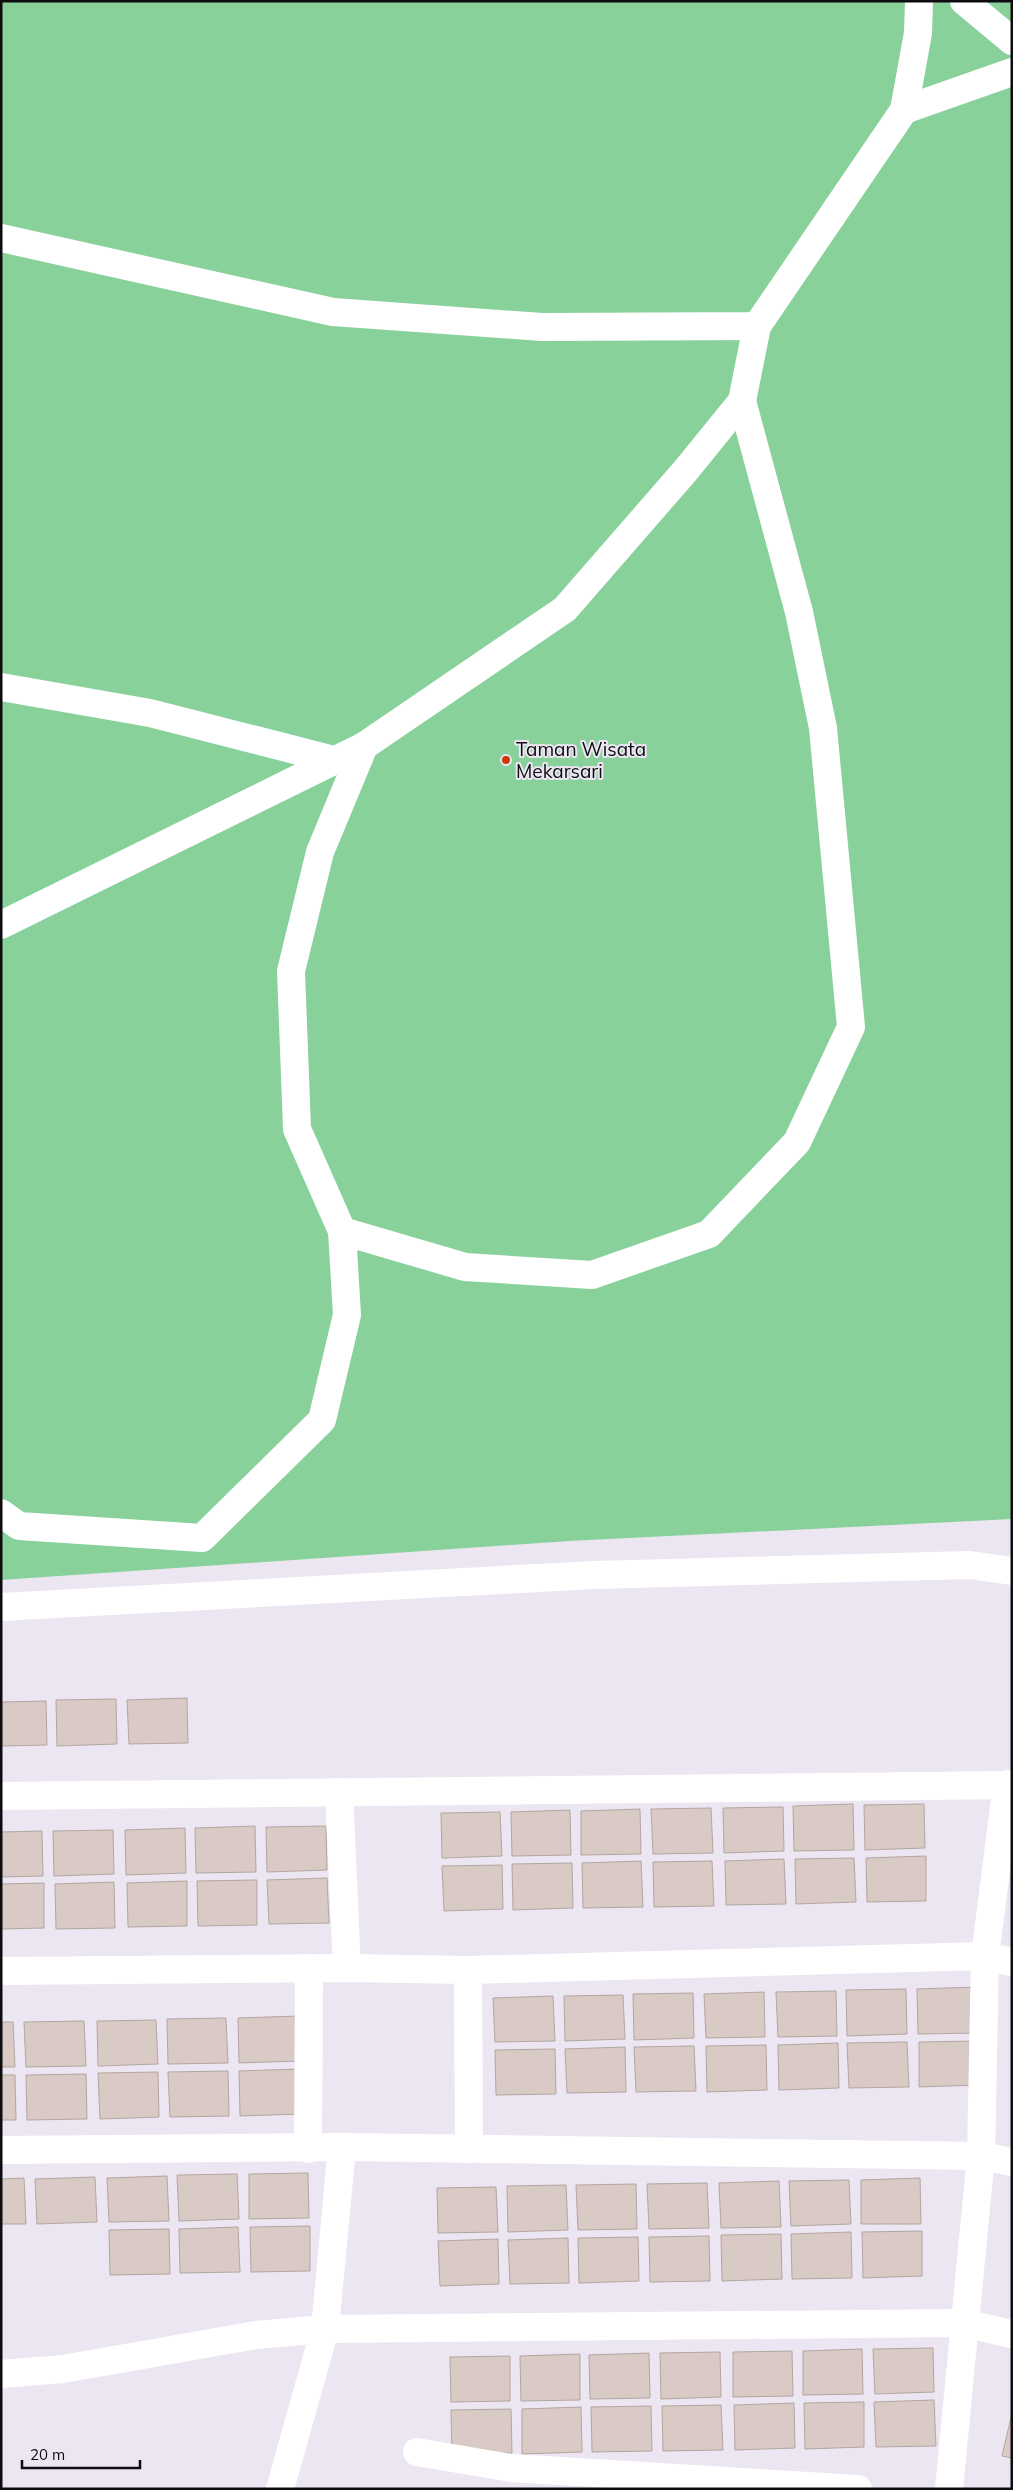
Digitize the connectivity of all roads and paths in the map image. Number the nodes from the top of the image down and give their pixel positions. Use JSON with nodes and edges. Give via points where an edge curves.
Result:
{"nodes":[{"id":1,"x":919,"y":1,"type":"edge"},
{"id":2,"x":964,"y":1,"type":"edge"},
{"id":3,"x":1012,"y":41,"type":"edge"},
{"id":4,"x":1012,"y":72,"type":"edge"},
{"id":5,"x":904,"y":110,"type":"junction"},
{"id":6,"x":1,"y":238,"type":"edge"},
{"id":7,"x":757,"y":326,"type":"junction"},
{"id":8,"x":742,"y":401,"type":"junction"},
{"id":9,"x":1,"y":687,"type":"edge"},
{"id":10,"x":364,"y":746,"type":"junction"},
{"id":11,"x":334,"y":760,"type":"junction"},
{"id":12,"x":1,"y":925,"type":"edge"},
{"id":13,"x":342,"y":1231,"type":"junction"},
{"id":14,"x":1,"y":1513,"type":"edge"},
{"id":15,"x":1012,"y":1571,"type":"edge"},
{"id":16,"x":1,"y":1607,"type":"edge"},
{"id":17,"x":1009,"y":1784,"type":"edge"},
{"id":18,"x":339,"y":1792,"type":"junction"},
{"id":19,"x":1,"y":1796,"type":"edge"},
{"id":20,"x":986,"y":1956,"type":"junction"},
{"id":21,"x":1012,"y":1962,"type":"edge"},
{"id":22,"x":309,"y":1968,"type":"junction"},
{"id":23,"x":347,"y":1968,"type":"junction"},
{"id":24,"x":468,"y":1970,"type":"junction"},
{"id":25,"x":1,"y":1971,"type":"edge"},
{"id":26,"x":342,"y":2147,"type":"junction"},
{"id":27,"x":308,"y":2149,"type":"junction"},
{"id":28,"x":469,"y":2149,"type":"junction"},
{"id":29,"x":1,"y":2150,"type":"edge"},
{"id":30,"x":981,"y":2156,"type":"junction"},
{"id":31,"x":1012,"y":2162,"type":"edge"},
{"id":32,"x":963,"y":2323,"type":"junction"},
{"id":33,"x":325,"y":2329,"type":"junction"},
{"id":34,"x":1012,"y":2334,"type":"edge"},
{"id":35,"x":1,"y":2374,"type":"edge"},
{"id":36,"x":417,"y":2452,"type":"dead end"},
{"id":37,"x":619,"y":2482,"type":"edge"},
{"id":38,"x":280,"y":2489,"type":"edge"},
{"id":39,"x":858,"y":2489,"type":"edge"},
{"id":40,"x":949,"y":2489,"type":"edge"}],
"edges":[{"from":1,"to":5,"type":"street","via":[[918,33]]},
{"from":2,"to":3,"type":"street"},
{"from":4,"to":5,"type":"street"},
{"from":5,"to":7,"type":"street"},
{"from":6,"to":7,"type":"street","via":[[333,312],[542,327]]},
{"from":7,"to":8,"type":"street"},
{"from":8,"to":10,"type":"street","via":[[565,609]]},
{"from":8,"to":13,"type":"street","via":[[799,612],[823,728],[851,1027],[797,1142],[709,1234],[592,1275],[466,1267]]},
{"from":9,"to":11,"type":"street","via":[[150,713]]},
{"from":10,"to":11,"type":"street"},
{"from":10,"to":13,"type":"street","via":[[320,852],[291,971],[298,1129]]},
{"from":11,"to":12,"type":"street"},
{"from":13,"to":14,"type":"street","via":[[347,1315],[322,1420],[202,1538],[19,1526]]},
{"from":15,"to":16,"type":"street","via":[[970,1565],[604,1575]]},
{"from":17,"to":18,"type":"street"},
{"from":17,"to":20,"type":"street"},
{"from":18,"to":19,"type":"street"},
{"from":18,"to":23,"type":"street"},
{"from":20,"to":21,"type":"street"},
{"from":20,"to":24,"type":"street"},
{"from":20,"to":30,"type":"street"},
{"from":22,"to":23,"type":"street"},
{"from":22,"to":25,"type":"street"},
{"from":22,"to":27,"type":"street"},
{"from":23,"to":24,"type":"street"},
{"from":24,"to":28,"type":"street"},
{"from":26,"to":27,"type":"street"},
{"from":26,"to":28,"type":"street"},
{"from":26,"to":33,"type":"street"},
{"from":27,"to":29,"type":"street"},
{"from":28,"to":30,"type":"street"},
{"from":30,"to":31,"type":"street"},
{"from":30,"to":32,"type":"street"},
{"from":32,"to":33,"type":"street"},
{"from":32,"to":34,"type":"street"},
{"from":32,"to":40,"type":"street"},
{"from":33,"to":35,"type":"street","via":[[256,2335],[63,2369]]},
{"from":33,"to":38,"type":"street"},
{"from":36,"to":37,"type":"street"},
{"from":37,"to":39,"type":"street"}]}
